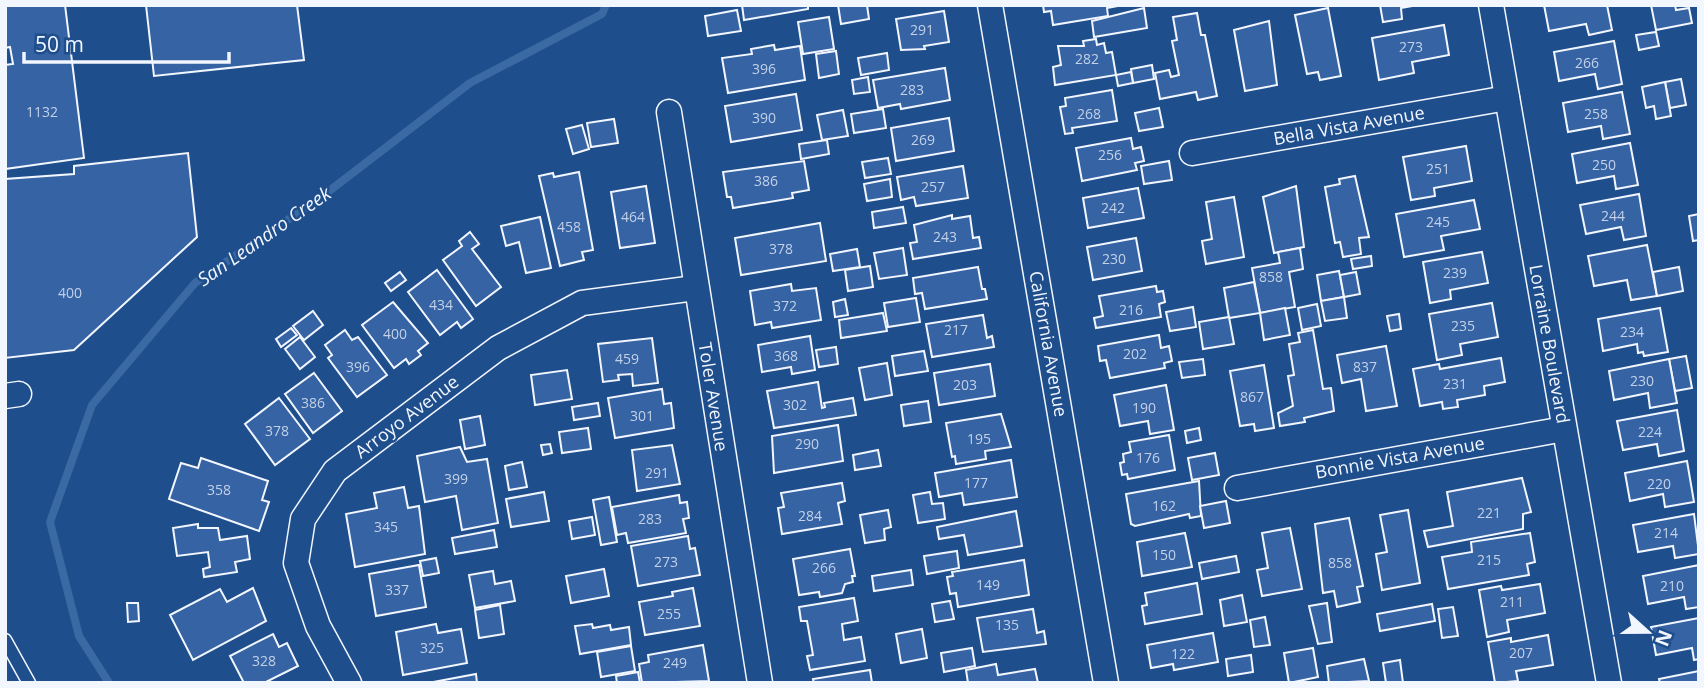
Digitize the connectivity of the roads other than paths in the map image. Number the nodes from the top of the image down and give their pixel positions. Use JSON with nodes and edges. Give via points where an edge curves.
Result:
{"nodes":[{"id":1,"x":990,"y":5,"type":"edge"},
{"id":2,"x":1490,"y":5,"type":"edge"},
{"id":3,"x":1507,"y":98,"type":"junction"},
{"id":4,"x":669,"y":112,"type":"dead end"},
{"id":5,"x":1192,"y":153,"type":"dead end"},
{"id":6,"x":695,"y":288,"type":"junction"},
{"id":7,"x":1564,"y":429,"type":"junction"},
{"id":8,"x":1237,"y":488,"type":"dead end"},
{"id":9,"x":5,"y":640,"type":"edge"},
{"id":10,"x":29,"y":683,"type":"edge"},
{"id":11,"x":349,"y":683,"type":"edge"},
{"id":12,"x":760,"y":683,"type":"edge"},
{"id":13,"x":1106,"y":683,"type":"edge"},
{"id":14,"x":1609,"y":683,"type":"edge"}],
"edges":[{"from":1,"to":13,"type":"street","name":"California Avenue"},
{"from":2,"to":3,"type":"street","name":"Lorraine Boulevard"},
{"from":3,"to":5,"type":"street","name":"Bella Vista Avenue"},
{"from":3,"to":7,"type":"street","name":"Lorraine Boulevard"},
{"from":4,"to":6,"type":"street","name":"Toler Avenue"},
{"from":6,"to":11,"type":"street","name":"Arroyo Avenue","via":[[582,303],[498,348],[335,471],[303,519],[296,563],[318,626]]},
{"from":6,"to":12,"type":"street","name":"Toler Avenue"},
{"from":7,"to":8,"type":"street","name":"Bonnie Vista Avenue"},
{"from":7,"to":14,"type":"street","name":"Lorraine Boulevard"},
{"from":9,"to":10,"type":"lane"}]}
